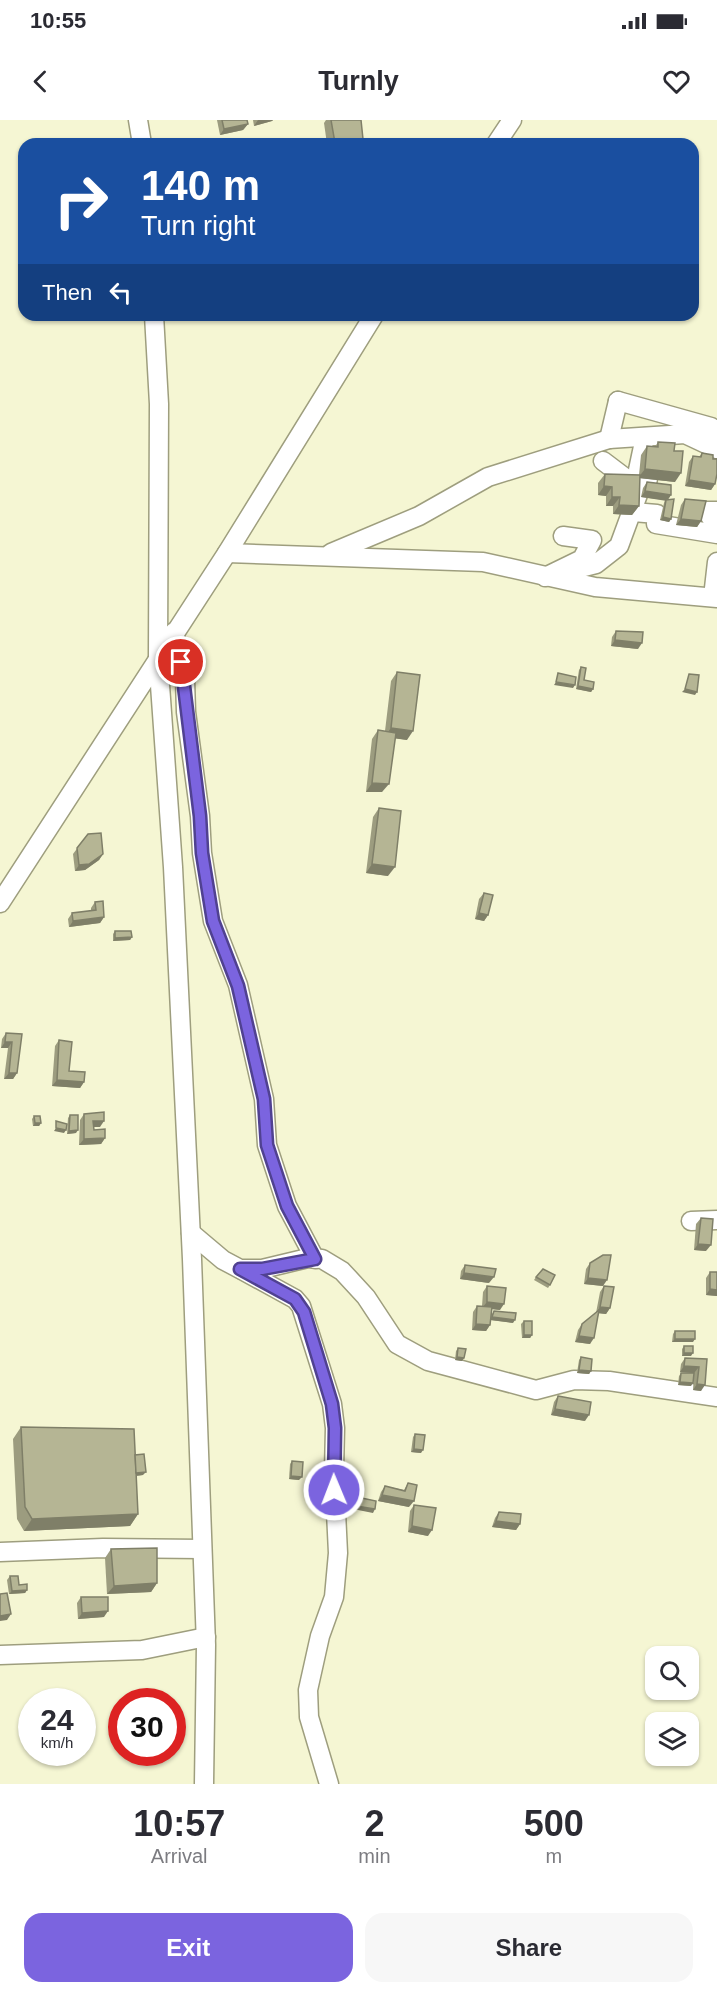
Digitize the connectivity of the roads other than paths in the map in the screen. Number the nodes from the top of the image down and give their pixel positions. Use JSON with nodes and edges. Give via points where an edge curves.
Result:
{"nodes":[{"id":1,"x":138,"y":120,"type":"edge"},
{"id":2,"x":512,"y":120,"type":"edge"},
{"id":3,"x":141,"y":138,"type":"edge"},
{"id":4,"x":500,"y":138,"type":"edge"},
{"id":5,"x":154,"y":321,"type":"edge"},
{"id":6,"x":370,"y":321,"type":"edge"},
{"id":7,"x":618,"y":401,"type":"junction"},
{"id":8,"x":717,"y":432,"type":"edge"},
{"id":9,"x":686,"y":434,"type":"junction"},
{"id":10,"x":645,"y":437,"type":"junction"},
{"id":11,"x":609,"y":439,"type":"junction"},
{"id":12,"x":717,"y":449,"type":"edge"},
{"id":13,"x":603,"y":461,"type":"dead end"},
{"id":14,"x":648,"y":479,"type":"edge"},
{"id":15,"x":717,"y":511,"type":"edge"},
{"id":16,"x":633,"y":512,"type":"junction"},
{"id":17,"x":717,"y":528,"type":"edge"},
{"id":18,"x":717,"y":534,"type":"edge"},
{"id":19,"x":563,"y":536,"type":"dead end"},
{"id":20,"x":227,"y":553,"type":"junction"},
{"id":21,"x":327,"y":555,"type":"junction"},
{"id":22,"x":717,"y":564,"type":"edge"},
{"id":23,"x":545,"y":577,"type":"junction"},
{"id":24,"x":715,"y":598,"type":"edge"},
{"id":25,"x":174,"y":632,"type":"junction"},
{"id":26,"x":158,"y":657,"type":"junction"},
{"id":27,"x":0,"y":903,"type":"edge"},
{"id":28,"x":717,"y":1220,"type":"edge"},
{"id":29,"x":691,"y":1221,"type":"dead end"},
{"id":30,"x":191,"y":1233,"type":"junction"},
{"id":31,"x":315,"y":1259,"type":"junction"},
{"id":32,"x":240,"y":1269,"type":"junction"},
{"id":33,"x":717,"y":1397,"type":"edge"},
{"id":34,"x":202,"y":1549,"type":"junction"},
{"id":35,"x":0,"y":1552,"type":"edge"},
{"id":36,"x":206,"y":1637,"type":"junction"},
{"id":37,"x":0,"y":1655,"type":"edge"},
{"id":38,"x":204,"y":1784,"type":"edge"},
{"id":39,"x":329,"y":1784,"type":"edge"}],
"edges":[{"from":1,"to":3,"type":"street"},
{"from":2,"to":4,"type":"street"},
{"from":5,"to":26,"type":"street","via":[[159,404]]},
{"from":6,"to":20,"type":"street"},
{"from":7,"to":8,"type":"street"},
{"from":7,"to":9,"type":"street"},
{"from":7,"to":11,"type":"street"},
{"from":9,"to":10,"type":"street"},
{"from":9,"to":12,"type":"street"},
{"from":10,"to":11,"type":"street"},
{"from":10,"to":14,"type":"street","via":[[638,470]]},
{"from":11,"to":21,"type":"street","via":[[488,477],[419,516]]},
{"from":13,"to":16,"type":"street","via":[[640,489]]},
{"from":15,"to":17,"type":"street","via":[[707,511]]},
{"from":16,"to":18,"type":"street","via":[[657,514],[656,524]]},
{"from":16,"to":23,"type":"street","via":[[619,546],[596,564]]},
{"from":19,"to":23,"type":"street","via":[[592,540],[582,559]]},
{"from":20,"to":21,"type":"street"},
{"from":20,"to":25,"type":"street"},
{"from":21,"to":23,"type":"street","via":[[483,562]]},
{"from":22,"to":24,"type":"street"},
{"from":23,"to":24,"type":"street","via":[[617,590]]},
{"from":25,"to":26,"type":"street"},
{"from":25,"to":31,"type":"street","via":[[185,679],[202,853],[213,921],[238,986],[264,1099],[267,1145],[287,1206]]},
{"from":26,"to":27,"type":"street"},
{"from":26,"to":30,"type":"street"},
{"from":28,"to":29,"type":"street"},
{"from":30,"to":32,"type":"street"},
{"from":30,"to":34,"type":"street"},
{"from":31,"to":32,"type":"street"},
{"from":31,"to":33,"type":"street","via":[[342,1271],[366,1297],[397,1344],[428,1361],[536,1390],[574,1380],[609,1381]]},
{"from":32,"to":39,"type":"street","via":[[301,1306],[332,1404],[338,1554],[334,1597],[308,1690],[309,1717]]},
{"from":34,"to":35,"type":"street"},
{"from":34,"to":36,"type":"street"},
{"from":36,"to":37,"type":"street","via":[[142,1650]]},
{"from":36,"to":38,"type":"street"}]}
